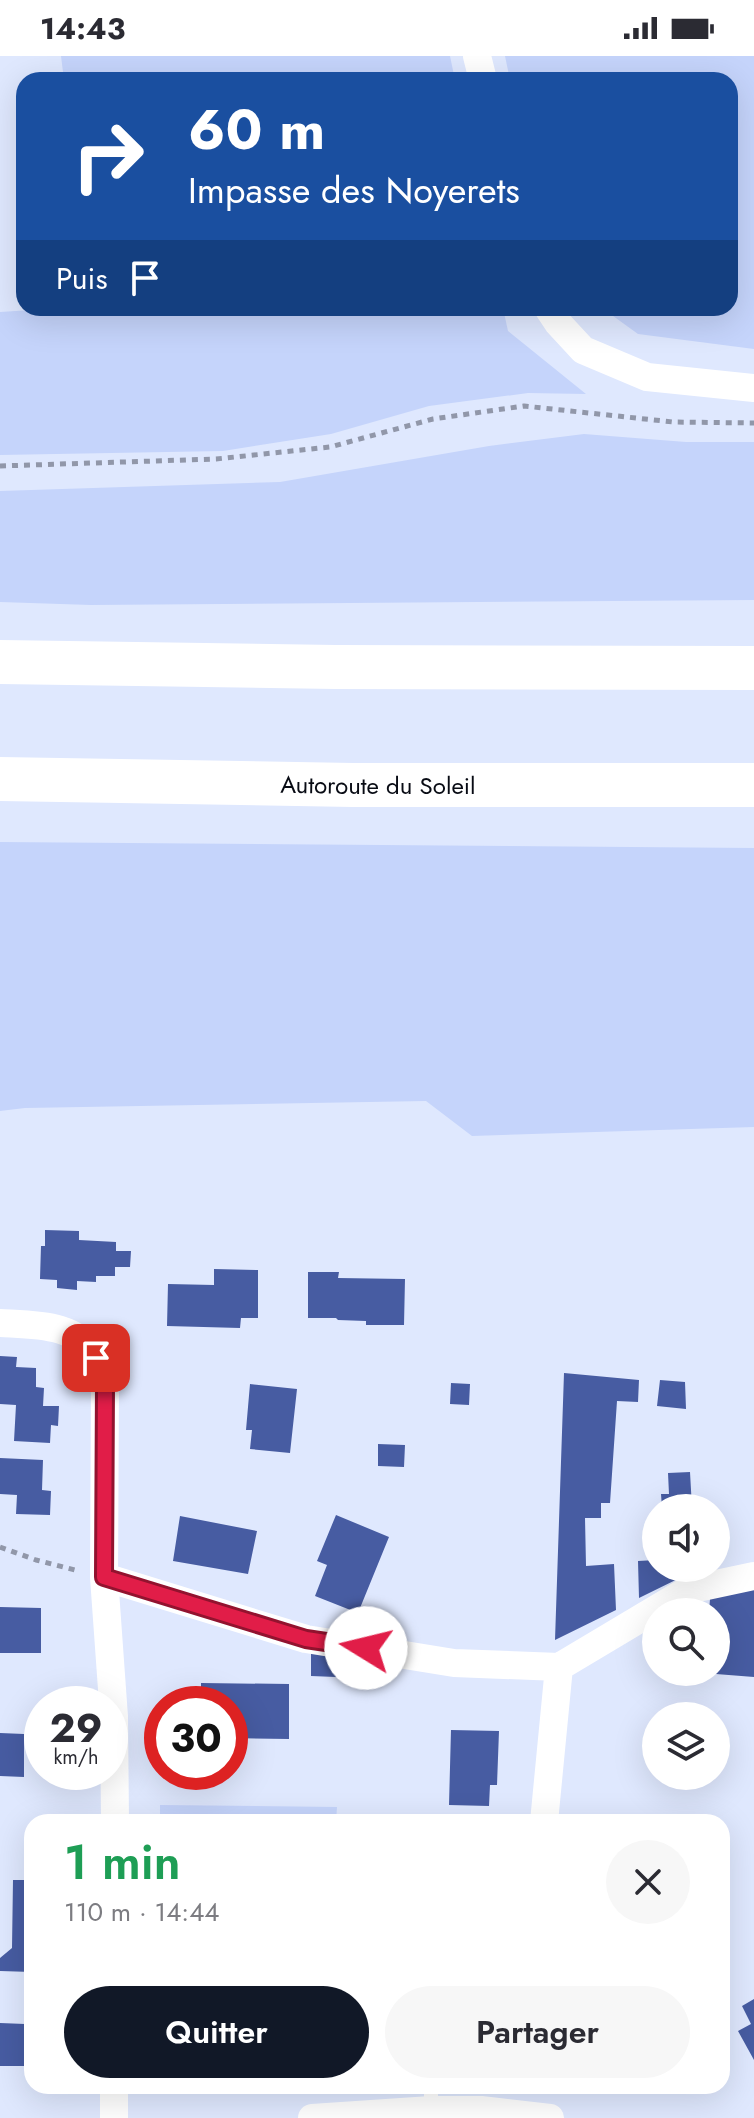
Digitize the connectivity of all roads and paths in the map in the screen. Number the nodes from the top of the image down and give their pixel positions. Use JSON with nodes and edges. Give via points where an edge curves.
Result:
{"nodes":[{"id":1,"x":553,"y":316,"type":"edge"},
{"id":2,"x":754,"y":388,"type":"edge"},
{"id":3,"x":754,"y":423,"type":"edge"},
{"id":4,"x":0,"y":466,"type":"edge"},
{"id":5,"x":0,"y":662,"type":"edge"},
{"id":6,"x":754,"y":668,"type":"edge"},
{"id":7,"x":0,"y":779,"type":"edge"},
{"id":8,"x":754,"y":785,"type":"edge"},
{"id":9,"x":0,"y":1323,"type":"edge"},
{"id":10,"x":0,"y":1547,"type":"edge"},
{"id":11,"x":754,"y":1576,"type":"edge"},
{"id":12,"x":104,"y":1577,"type":"junction"},
{"id":13,"x":559,"y":1667,"type":"junction"},
{"id":14,"x":115,"y":1814,"type":"edge"},
{"id":15,"x":545,"y":1814,"type":"edge"},
{"id":16,"x":114,"y":2094,"type":"edge"},
{"id":17,"x":431,"y":2098,"type":"edge"},
{"id":18,"x":515,"y":2100,"type":"edge"},
{"id":19,"x":480,"y":2114,"type":"edge"},
{"id":20,"x":114,"y":2118,"type":"edge"},
{"id":21,"x":312,"y":2118,"type":"edge"},
{"id":22,"x":550,"y":2118,"type":"edge"}],
"edges":[{"from":1,"to":2,"type":"street","via":[[583,350],[647,377]]},
{"from":3,"to":4,"type":"path","via":[[673,422],[524,406],[433,419],[330,447],[216,459]]},
{"from":5,"to":6,"type":"highway"},
{"from":7,"to":8,"type":"highway","name":"Autoroute du Soleil"},
{"from":9,"to":12,"type":"street","via":[[44,1325],[75,1335],[96,1358],[105,1384]]},
{"from":10,"to":12,"type":"path"},
{"from":11,"to":13,"type":"street","via":[[688,1590]]},
{"from":12,"to":13,"type":"street","via":[[306,1639],[454,1663]]},
{"from":12,"to":14,"type":"street"},
{"from":13,"to":15,"type":"street"},
{"from":16,"to":20,"type":"street"},
{"from":17,"to":19,"type":"street"},
{"from":17,"to":21,"type":"street"},
{"from":18,"to":19,"type":"street"},
{"from":18,"to":22,"type":"street"}]}
